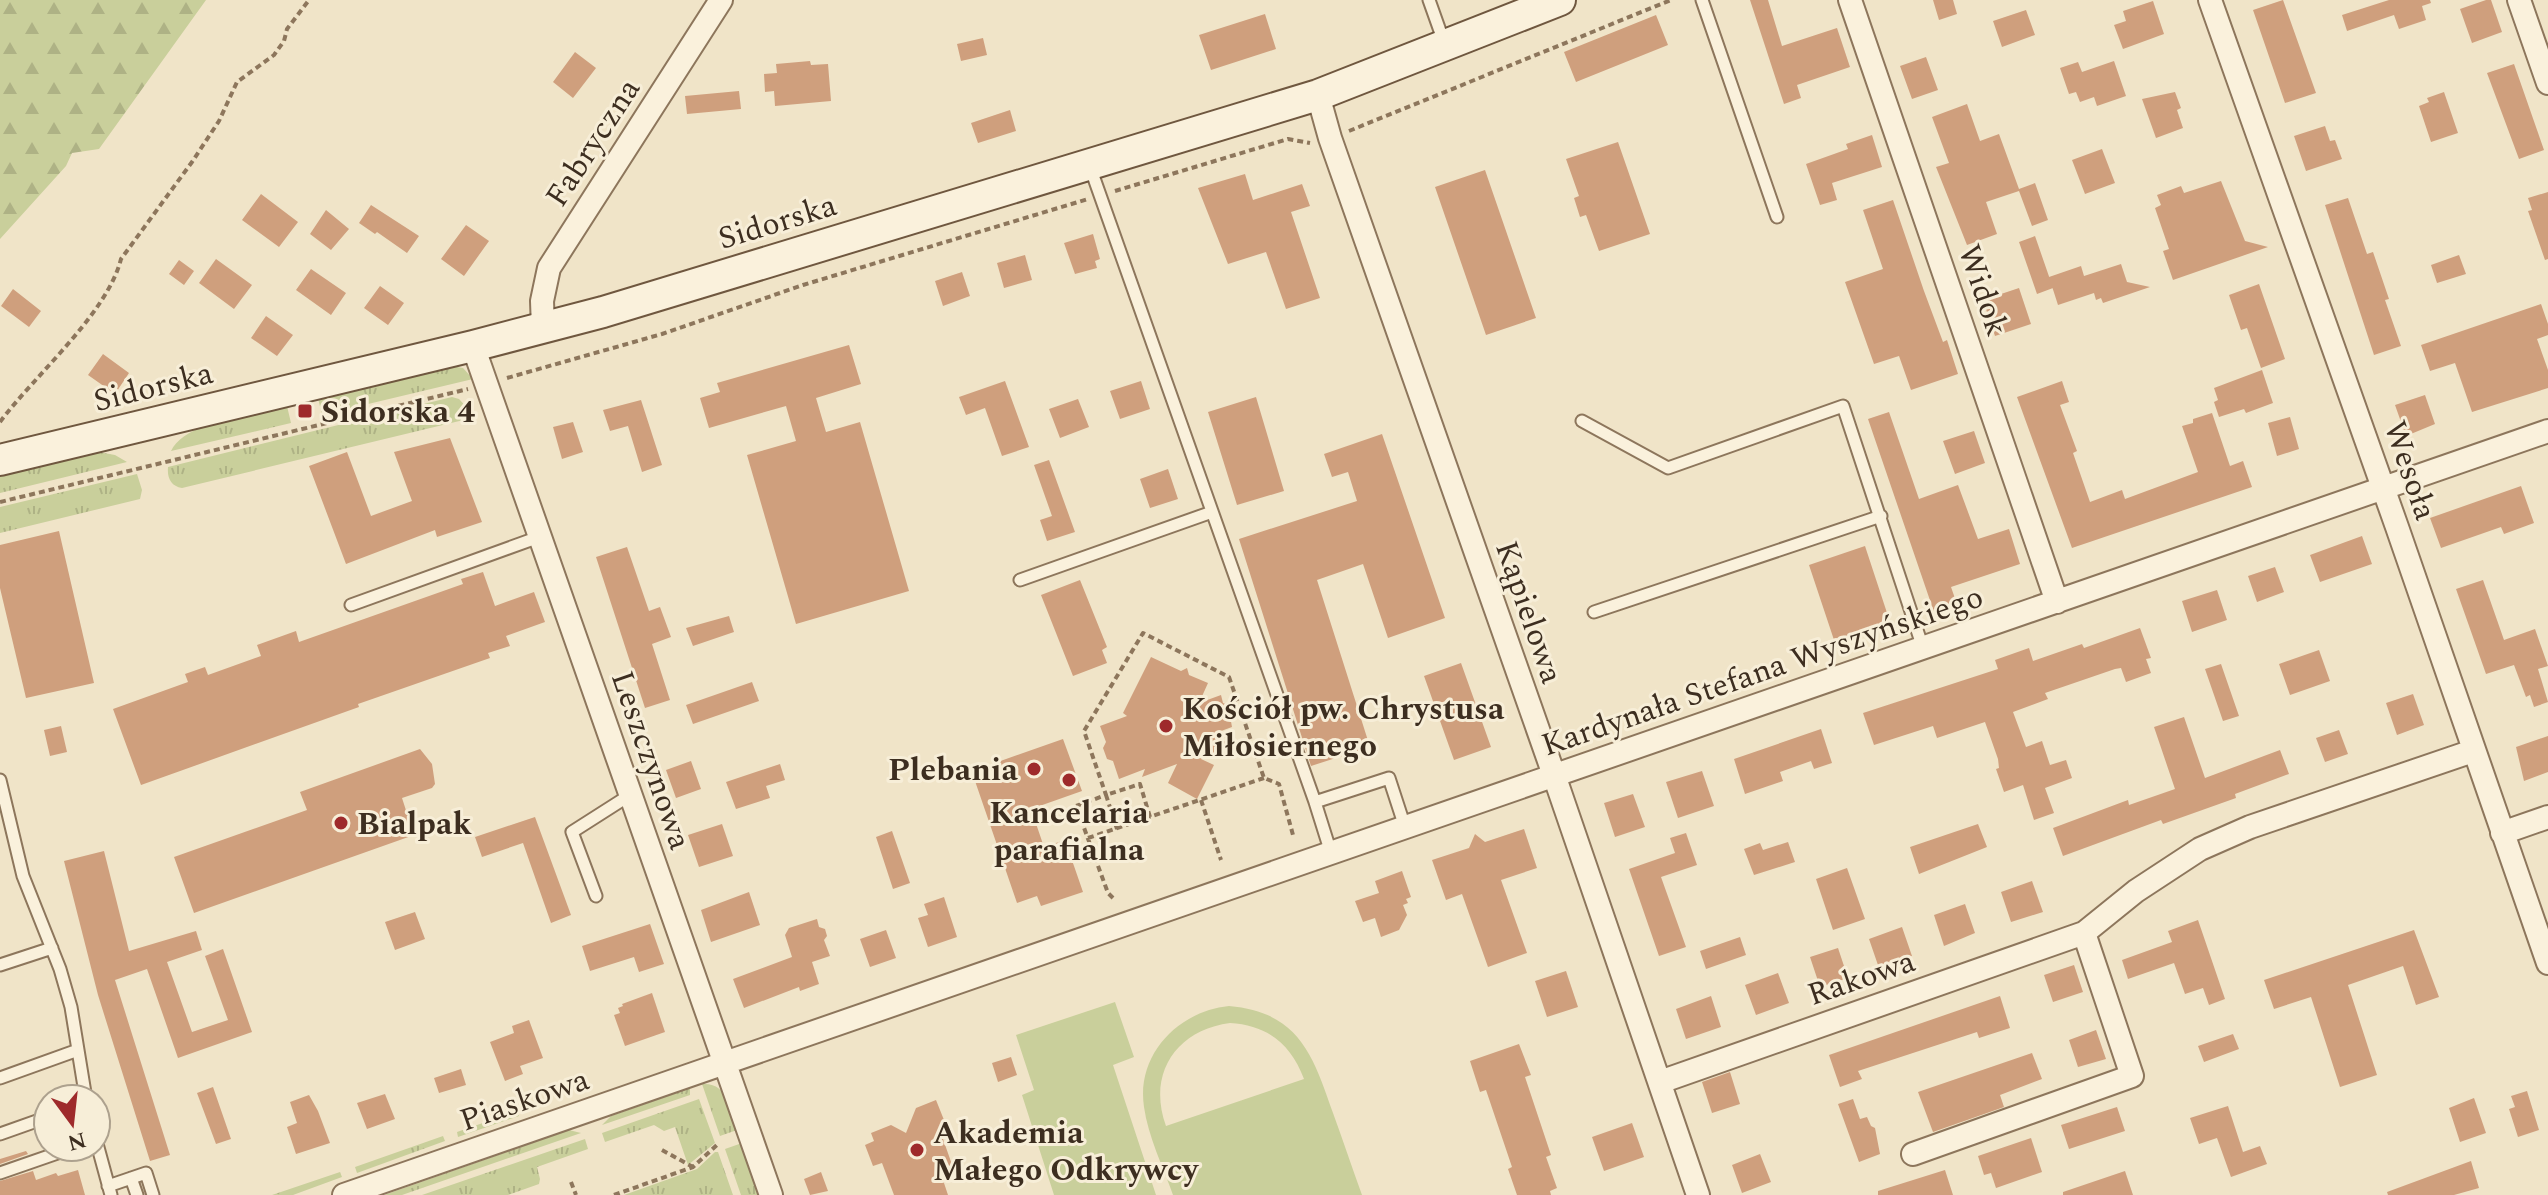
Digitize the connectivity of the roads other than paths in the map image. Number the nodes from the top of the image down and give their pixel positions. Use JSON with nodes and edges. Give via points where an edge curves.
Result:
{"nodes":[{"id":1,"x":721,"y":0,"type":"edge"},
{"id":2,"x":1429,"y":0,"type":"edge"},
{"id":3,"x":1560,"y":0,"type":"edge"},
{"id":4,"x":1702,"y":0,"type":"edge"},
{"id":5,"x":1850,"y":0,"type":"edge"},
{"id":6,"x":2210,"y":0,"type":"edge"},
{"id":7,"x":2519,"y":0,"type":"edge"},
{"id":8,"x":1445,"y":45,"type":"junction"},
{"id":9,"x":2548,"y":83,"type":"edge"},
{"id":10,"x":1318,"y":95,"type":"junction"},
{"id":11,"x":1089,"y":164,"type":"junction"},
{"id":12,"x":1777,"y":217,"type":"dead end"},
{"id":13,"x":543,"y":328,"type":"junction"},
{"id":14,"x":473,"y":346,"type":"junction"},
{"id":15,"x":1582,"y":421,"type":"dead end"},
{"id":16,"x":2548,"y":431,"type":"edge"},
{"id":17,"x":0,"y":460,"type":"edge"},
{"id":18,"x":2383,"y":489,"type":"junction"},
{"id":19,"x":1212,"y":512,"type":"junction"},
{"id":20,"x":1881,"y":516,"type":"junction"},
{"id":21,"x":539,"y":537,"type":"junction"},
{"id":22,"x":1020,"y":580,"type":"dead end"},
{"id":23,"x":2057,"y":602,"type":"junction"},
{"id":24,"x":351,"y":605,"type":"dead end"},
{"id":25,"x":1594,"y":612,"type":"dead end"},
{"id":26,"x":1923,"y":648,"type":"junction"},
{"id":27,"x":2473,"y":751,"type":"junction"},
{"id":28,"x":1554,"y":775,"type":"junction"},
{"id":29,"x":0,"y":780,"type":"edge"},
{"id":30,"x":630,"y":795,"type":"junction"},
{"id":31,"x":1315,"y":802,"type":"junction"},
{"id":32,"x":2548,"y":817,"type":"edge"},
{"id":33,"x":1405,"y":827,"type":"junction"},
{"id":34,"x":2502,"y":833,"type":"junction"},
{"id":35,"x":1331,"y":853,"type":"junction"},
{"id":36,"x":596,"y":896,"type":"dead end"},
{"id":37,"x":2084,"y":933,"type":"junction"},
{"id":38,"x":52,"y":948,"type":"junction"},
{"id":39,"x":2548,"y":963,"type":"edge"},
{"id":40,"x":0,"y":965,"type":"edge"},
{"id":41,"x":78,"y":1050,"type":"junction"},
{"id":42,"x":724,"y":1063,"type":"junction"},
{"id":43,"x":0,"y":1078,"type":"edge"},
{"id":44,"x":1660,"y":1082,"type":"junction"},
{"id":45,"x":83,"y":1083,"type":"edge"},
{"id":46,"x":32,"y":1123,"type":"edge"},
{"id":47,"x":0,"y":1134,"type":"edge"},
{"id":48,"x":1913,"y":1154,"type":"dead end"},
{"id":49,"x":32,"y":1162,"type":"edge"},
{"id":50,"x":102,"y":1163,"type":"edge"},
{"id":51,"x":0,"y":1173,"type":"edge"},
{"id":52,"x":131,"y":1178,"type":"junction"},
{"id":53,"x":110,"y":1190,"type":"edge"},
{"id":54,"x":137,"y":1195,"type":"edge"},
{"id":55,"x":153,"y":1195,"type":"edge"},
{"id":56,"x":344,"y":1195,"type":"edge"},
{"id":57,"x":771,"y":1195,"type":"edge"},
{"id":58,"x":1698,"y":1195,"type":"edge"}],
"edges":[{"from":1,"to":13,"type":"street","name":"Fabryczna","via":[[549,268]]},
{"from":2,"to":8,"type":"lane"},
{"from":3,"to":8,"type":"street","name":"Sidorska"},
{"from":4,"to":12,"type":"lane"},
{"from":5,"to":23,"type":"street","name":"Widok"},
{"from":6,"to":18,"type":"street","name":"Wesoła"},
{"from":7,"to":9,"type":"street"},
{"from":8,"to":10,"type":"street","name":"Sidorska"},
{"from":10,"to":11,"type":"street","name":"Sidorska"},
{"from":10,"to":28,"type":"street","name":"Kąpielowa"},
{"from":11,"to":13,"type":"street","name":"Sidorska"},
{"from":11,"to":19,"type":"lane"},
{"from":13,"to":14,"type":"street","name":"Sidorska"},
{"from":14,"to":17,"type":"street","name":"Sidorska"},
{"from":14,"to":21,"type":"street","name":"Leszczynowa"},
{"from":15,"to":20,"type":"lane","via":[[1668,468],[1843,406]]},
{"from":16,"to":18,"type":"street","name":"Kardynała Stefana Wyszyńskiego"},
{"from":18,"to":23,"type":"street","name":"Kardynała Stefana Wyszyńskiego"},
{"from":18,"to":27,"type":"street","name":"Wesoła"},
{"from":19,"to":22,"type":"lane"},
{"from":19,"to":31,"type":"lane"},
{"from":20,"to":25,"type":"lane"},
{"from":20,"to":26,"type":"lane"},
{"from":21,"to":24,"type":"lane"},
{"from":21,"to":30,"type":"street","name":"Leszczynowa"},
{"from":23,"to":26,"type":"street","name":"Kardynała Stefana Wyszyńskiego"},
{"from":26,"to":28,"type":"street","name":"Kardynała Stefana Wyszyńskiego"},
{"from":27,"to":34,"type":"street","name":"Wesoła"},
{"from":27,"to":37,"type":"street","name":"Rakowa","via":[[2200,849]]},
{"from":28,"to":33,"type":"street","name":"Kardynała Stefana Wyszyńskiego"},
{"from":28,"to":44,"type":"street","name":"Kąpielowa"},
{"from":29,"to":38,"type":"lane","via":[[23,876]]},
{"from":30,"to":36,"type":"lane","via":[[572,832]]},
{"from":30,"to":42,"type":"street","name":"Leszczynowa"},
{"from":31,"to":33,"type":"lane","via":[[1389,778]]},
{"from":31,"to":35,"type":"lane"},
{"from":32,"to":34,"type":"street"},
{"from":33,"to":35,"type":"street","name":"Kardynała Stefana Wyszyńskiego"},
{"from":34,"to":39,"type":"street","name":"Wesoła"},
{"from":35,"to":42,"type":"street","name":"Kardynała Stefana Wyszyńskiego"},
{"from":37,"to":44,"type":"street","name":"Rakowa"},
{"from":37,"to":48,"type":"street","via":[[2132,1076]]},
{"from":38,"to":40,"type":"lane"},
{"from":38,"to":41,"type":"lane"},
{"from":41,"to":43,"type":"lane"},
{"from":41,"to":45,"type":"lane"},
{"from":42,"to":56,"type":"street","name":"Piaskowa"},
{"from":42,"to":57,"type":"street","name":"Leszczynowa"},
{"from":44,"to":58,"type":"street","name":"Kąpielowa"},
{"from":46,"to":47,"type":"lane"},
{"from":49,"to":51,"type":"lane"},
{"from":50,"to":53,"type":"lane"},
{"from":52,"to":53,"type":"lane"},
{"from":52,"to":54,"type":"lane"},
{"from":52,"to":55,"type":"lane","via":[[146,1173]]}]}
